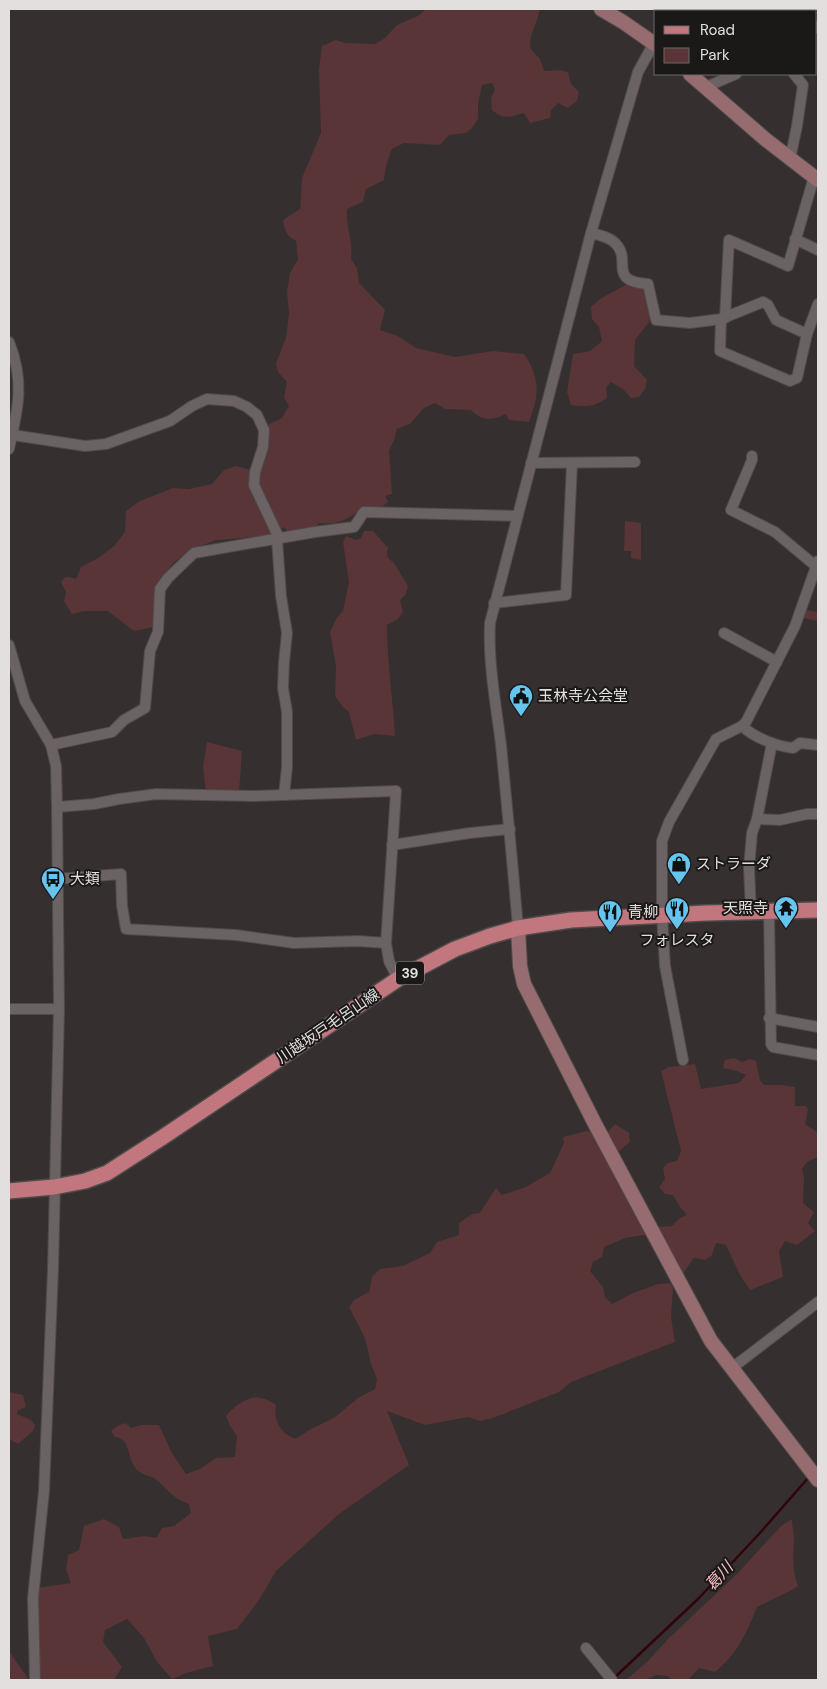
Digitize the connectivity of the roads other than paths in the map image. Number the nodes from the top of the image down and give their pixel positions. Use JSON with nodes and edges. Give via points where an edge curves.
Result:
{"nodes":[{"id":1,"x":601,"y":9,"type":"edge"},
{"id":2,"x":654,"y":43,"type":"edge"},
{"id":3,"x":654,"y":46,"type":"edge"},
{"id":4,"x":691,"y":75,"type":"edge"},
{"id":5,"x":734,"y":75,"type":"edge"},
{"id":6,"x":795,"y":75,"type":"edge"},
{"id":7,"x":706,"y":88,"type":"junction"},
{"id":8,"x":790,"y":159,"type":"junction"},
{"id":9,"x":816,"y":178,"type":"edge"},
{"id":10,"x":591,"y":233,"type":"junction"},
{"id":11,"x":796,"y":239,"type":"junction"},
{"id":12,"x":818,"y":250,"type":"edge"},
{"id":13,"x":818,"y":304,"type":"edge"},
{"id":14,"x":723,"y":319,"type":"junction"},
{"id":15,"x":807,"y":334,"type":"junction"},
{"id":16,"x":9,"y":342,"type":"edge"},
{"id":17,"x":12,"y":435,"type":"junction"},
{"id":18,"x":9,"y":449,"type":"edge"},
{"id":19,"x":752,"y":456,"type":"dead end"},
{"id":20,"x":635,"y":462,"type":"dead end"},
{"id":21,"x":531,"y":463,"type":"junction"},
{"id":22,"x":572,"y":463,"type":"junction"},
{"id":23,"x":517,"y":516,"type":"junction"},
{"id":24,"x":277,"y":540,"type":"junction"},
{"id":25,"x":818,"y":567,"type":"edge"},
{"id":26,"x":494,"y":603,"type":"junction"},
{"id":27,"x":724,"y":633,"type":"dead end"},
{"id":28,"x":9,"y":645,"type":"edge"},
{"id":29,"x":777,"y":662,"type":"junction"},
{"id":30,"x":742,"y":726,"type":"junction"},
{"id":31,"x":772,"y":743,"type":"junction"},
{"id":32,"x":52,"y":745,"type":"junction"},
{"id":33,"x":818,"y":745,"type":"edge"},
{"id":34,"x":284,"y":795,"type":"junction"},
{"id":35,"x":57,"y":807,"type":"junction"},
{"id":36,"x":818,"y":814,"type":"edge"},
{"id":37,"x":757,"y":818,"type":"junction"},
{"id":38,"x":510,"y":829,"type":"junction"},
{"id":39,"x":392,"y":845,"type":"junction"},
{"id":40,"x":58,"y":879,"type":"junction"},
{"id":41,"x":818,"y":910,"type":"edge"},
{"id":42,"x":769,"y":911,"type":"junction"},
{"id":43,"x":751,"y":912,"type":"junction"},
{"id":44,"x":662,"y":915,"type":"junction"},
{"id":45,"x":518,"y":928,"type":"junction"},
{"id":46,"x":386,"y":942,"type":"junction"},
{"id":47,"x":398,"y":980,"type":"junction"},
{"id":48,"x":9,"y":1009,"type":"edge"},
{"id":49,"x":59,"y":1009,"type":"junction"},
{"id":50,"x":769,"y":1018,"type":"junction"},
{"id":51,"x":818,"y":1027,"type":"edge"},
{"id":52,"x":818,"y":1055,"type":"edge"},
{"id":53,"x":684,"y":1060,"type":"dead end"},
{"id":54,"x":54,"y":1187,"type":"junction"},
{"id":55,"x":9,"y":1192,"type":"edge"},
{"id":56,"x":818,"y":1302,"type":"edge"},
{"id":57,"x":732,"y":1368,"type":"junction"},
{"id":58,"x":818,"y":1480,"type":"edge"},
{"id":59,"x":586,"y":1648,"type":"dead end"},
{"id":60,"x":611,"y":1679,"type":"edge"},
{"id":61,"x":35,"y":1680,"type":"edge"}],
"edges":[{"from":1,"to":2,"type":"street"},
{"from":3,"to":10,"type":"street","via":[[638,72]]},
{"from":4,"to":7,"type":"street"},
{"from":5,"to":7,"type":"street"},
{"from":6,"to":8,"type":"street","via":[[803,85]]},
{"from":7,"to":8,"type":"street"},
{"from":8,"to":9,"type":"street"},
{"from":9,"to":11,"type":"street"},
{"from":10,"to":14,"type":"street","via":[[615,242],[628,279],[648,284],[656,320],[690,323]]},
{"from":10,"to":21,"type":"street"},
{"from":11,"to":12,"type":"street"},
{"from":11,"to":14,"type":"street","via":[[788,266],[729,240]]},
{"from":13,"to":15,"type":"street"},
{"from":14,"to":15,"type":"street","via":[[758,303],[766,303],[776,320]]},
{"from":14,"to":15,"type":"street","via":[[720,351],[790,381],[797,378]]},
{"from":16,"to":17,"type":"street","via":[[19,380],[19,406]]},
{"from":17,"to":18,"type":"street"},
{"from":17,"to":24,"type":"street","via":[[85,446],[106,444],[170,421],[207,399],[248,407],[257,415],[264,430],[254,486]]},
{"from":19,"to":25,"type":"street","via":[[731,510],[775,532]]},
{"from":20,"to":22,"type":"street"},
{"from":21,"to":22,"type":"street"},
{"from":21,"to":23,"type":"street"},
{"from":22,"to":26,"type":"street","via":[[566,595]]},
{"from":23,"to":24,"type":"street","via":[[364,512],[354,527]]},
{"from":23,"to":26,"type":"street"},
{"from":24,"to":32,"type":"street","via":[[194,553],[160,589],[158,632],[150,651],[145,708],[124,720],[112,732]]},
{"from":24,"to":34,"type":"street","via":[[287,633],[283,688],[287,712]]},
{"from":25,"to":29,"type":"street"},
{"from":26,"to":38,"type":"street","via":[[489,636]]},
{"from":27,"to":29,"type":"street"},
{"from":28,"to":32,"type":"street","via":[[25,701]]},
{"from":29,"to":30,"type":"street"},
{"from":30,"to":31,"type":"street"},
{"from":30,"to":44,"type":"street","via":[[716,739],[664,831]]},
{"from":31,"to":33,"type":"street","via":[[793,748],[800,743]]},
{"from":31,"to":37,"type":"street"},
{"from":32,"to":35,"type":"street"},
{"from":34,"to":35,"type":"street","via":[[156,794]]},
{"from":34,"to":39,"type":"street","via":[[396,791]]},
{"from":35,"to":40,"type":"street"},
{"from":36,"to":37,"type":"street","via":[[780,820]]},
{"from":37,"to":43,"type":"street","via":[[752,833],[749,868]]},
{"from":38,"to":39,"type":"street"},
{"from":38,"to":45,"type":"street"},
{"from":39,"to":46,"type":"street"},
{"from":40,"to":46,"type":"street","via":[[121,874],[126,929],[294,943]]},
{"from":40,"to":49,"type":"street"},
{"from":41,"to":42,"type":"main road","name":"川越坂戸毛呂山線","number":"39"},
{"from":42,"to":43,"type":"main road","name":"川越坂戸毛呂山線","number":"39"},
{"from":42,"to":50,"type":"street"},
{"from":43,"to":44,"type":"main road","name":"川越坂戸毛呂山線","number":"39"},
{"from":44,"to":45,"type":"main road","name":"川越坂戸毛呂山線","number":"39","via":[[571,920]]},
{"from":44,"to":53,"type":"street","via":[[666,976]]},
{"from":45,"to":47,"type":"main road","name":"川越坂戸毛呂山線","number":"39","via":[[456,949]]},
{"from":45,"to":57,"type":"street","via":[[524,984],[711,1341]]},
{"from":46,"to":47,"type":"street","via":[[389,961]]},
{"from":47,"to":54,"type":"main road","name":"川越坂戸毛呂山線","number":"39","via":[[115,1168],[85,1181]]},
{"from":48,"to":49,"type":"street"},
{"from":49,"to":54,"type":"street"},
{"from":50,"to":51,"type":"street"},
{"from":50,"to":52,"type":"street","via":[[773,1047]]},
{"from":54,"to":55,"type":"main road","name":"川越坂戸毛呂山線","number":"39"},
{"from":54,"to":61,"type":"street","via":[[44,1491],[33,1598]]},
{"from":56,"to":57,"type":"street"},
{"from":57,"to":58,"type":"street"},
{"from":59,"to":60,"type":"street"}]}
